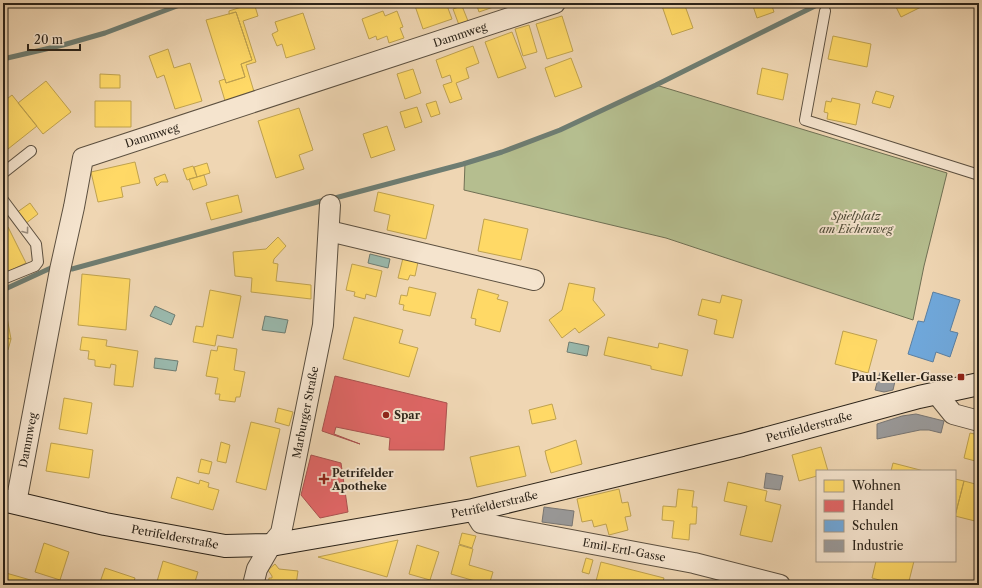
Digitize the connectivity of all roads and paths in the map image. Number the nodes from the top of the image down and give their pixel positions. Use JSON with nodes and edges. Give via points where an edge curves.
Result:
{"nodes":[{"id":1,"x":555,"y":3,"type":"edge"},
{"id":2,"x":825,"y":11,"type":"dead end"},
{"id":3,"x":31,"y":151,"type":"dead end"},
{"id":4,"x":3,"y":173,"type":"edge"},
{"id":5,"x":979,"y":175,"type":"edge"},
{"id":6,"x":3,"y":200,"type":"edge"},
{"id":7,"x":330,"y":205,"type":"dead end"},
{"id":8,"x":329,"y":231,"type":"junction"},
{"id":9,"x":3,"y":279,"type":"edge"},
{"id":10,"x":534,"y":280,"type":"dead end"},
{"id":11,"x":979,"y":384,"type":"edge"},
{"id":12,"x":936,"y":394,"type":"junction"},
{"id":13,"x":979,"y":421,"type":"edge"},
{"id":14,"x":9,"y":501,"type":"edge"},
{"id":15,"x":473,"y":510,"type":"junction"},
{"id":16,"x":271,"y":545,"type":"junction"},
{"id":17,"x":253,"y":585,"type":"edge"},
{"id":18,"x":780,"y":585,"type":"edge"}],
"edges":[{"from":1,"to":14,"type":"street","name":"Dammweg","via":[[83,158]]},
{"from":2,"to":5,"type":"lane","via":[[804,120]]},
{"from":3,"to":4,"type":"lane"},
{"from":6,"to":9,"type":"lane","one_way":true,"via":[[36,244],[38,262],[35,266]]},
{"from":7,"to":8,"type":"street","name":"Marburger Straße"},
{"from":8,"to":10,"type":"street"},
{"from":8,"to":16,"type":"street","name":"Marburger Straße","via":[[323,325],[281,533]]},
{"from":11,"to":12,"type":"main road","name":"Petrifelderstraße"},
{"from":12,"to":13,"type":"street","via":[[953,414]]},
{"from":12,"to":15,"type":"main road","name":"Petrifelderstraße","via":[[742,445]]},
{"from":14,"to":16,"type":"main road","name":"Petrifelderstraße","via":[[105,524],[225,546]]},
{"from":15,"to":16,"type":"main road","name":"Petrifelderstraße"},
{"from":15,"to":18,"type":"street","name":"Emil-Ertl-Gasse","via":[[481,523],[694,563]]},
{"from":16,"to":17,"type":"street","name":"Marburger Straße","via":[[257,569]]}]}
